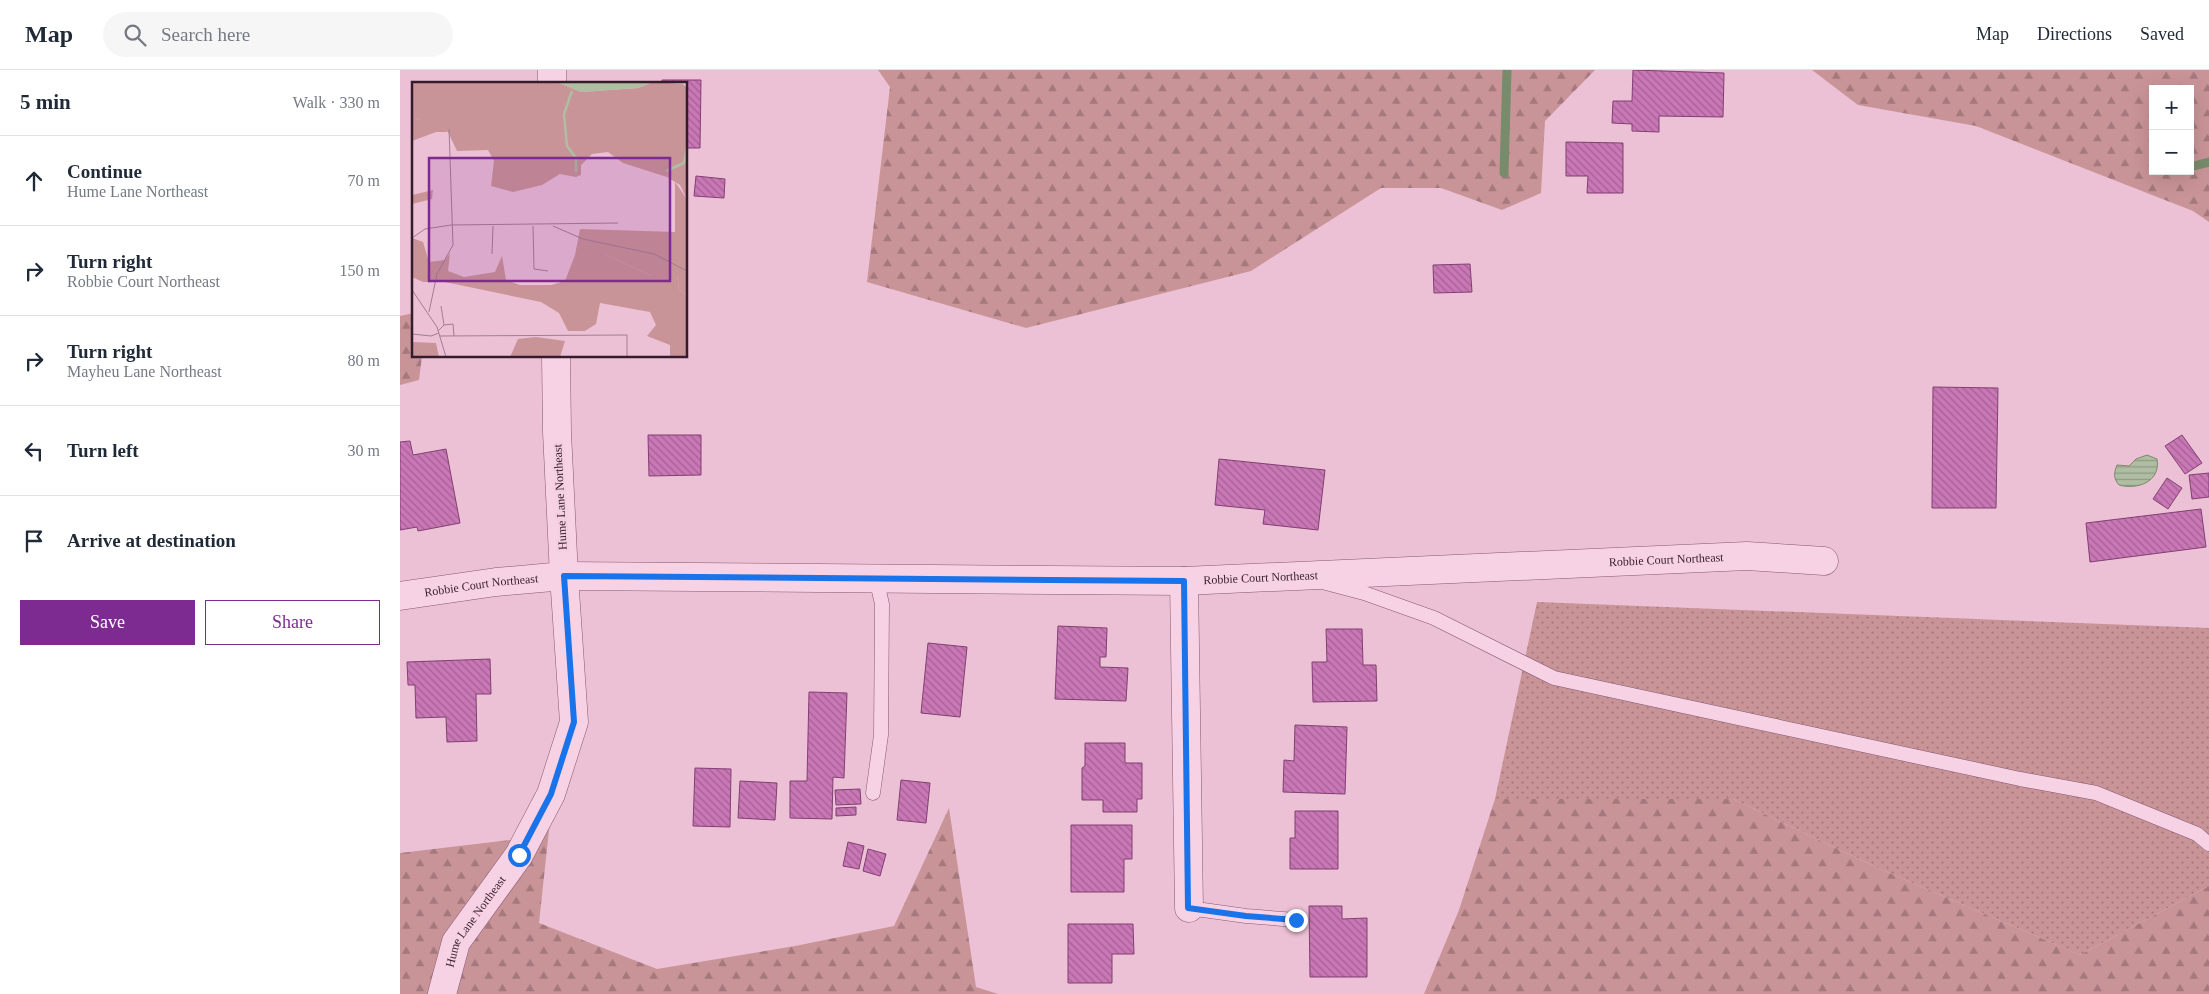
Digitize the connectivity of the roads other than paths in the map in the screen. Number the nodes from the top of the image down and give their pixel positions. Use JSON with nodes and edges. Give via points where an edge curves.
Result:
{"nodes":[{"id":1,"x":556,"y":358,"type":"edge"},
{"id":2,"x":1824,"y":561,"type":"dead end"},
{"id":3,"x":564,"y":576,"type":"junction"},
{"id":4,"x":1299,"y":576,"type":"junction"},
{"id":5,"x":876,"y":578,"type":"junction"},
{"id":6,"x":1184,"y":581,"type":"junction"},
{"id":7,"x":400,"y":596,"type":"edge"},
{"id":8,"x":873,"y":793,"type":"dead end"},
{"id":9,"x":2209,"y":844,"type":"edge"},
{"id":10,"x":1188,"y":908,"type":"joint"},
{"id":11,"x":1296,"y":920,"type":"dead end"},
{"id":12,"x":442,"y":994,"type":"edge"}],
"edges":[{"from":1,"to":3,"type":"street","name":"Hume Lane Northeast"},
{"from":2,"to":4,"type":"street","name":"Robbie Court Northeast","via":[[1747,556]]},
{"from":3,"to":5,"type":"street","name":"Robbie Court Northeast"},
{"from":3,"to":7,"type":"street","name":"Robbie Court Northeast"},
{"from":3,"to":12,"type":"street","name":"Hume Lane Northeast","via":[[574,722],[551,794],[519,855],[456,942]]},
{"from":4,"to":6,"type":"street","name":"Robbie Court Northeast"},
{"from":4,"to":9,"type":"lane","via":[[1364,593],[1434,618],[1554,678],[2096,793],[2197,834]]},
{"from":5,"to":6,"type":"street","name":"Robbie Court Northeast"},
{"from":5,"to":8,"type":"lane","via":[[882,604],[880,735]]},
{"from":6,"to":10,"type":"street"},
{"from":10,"to":11,"type":"lane"}]}
